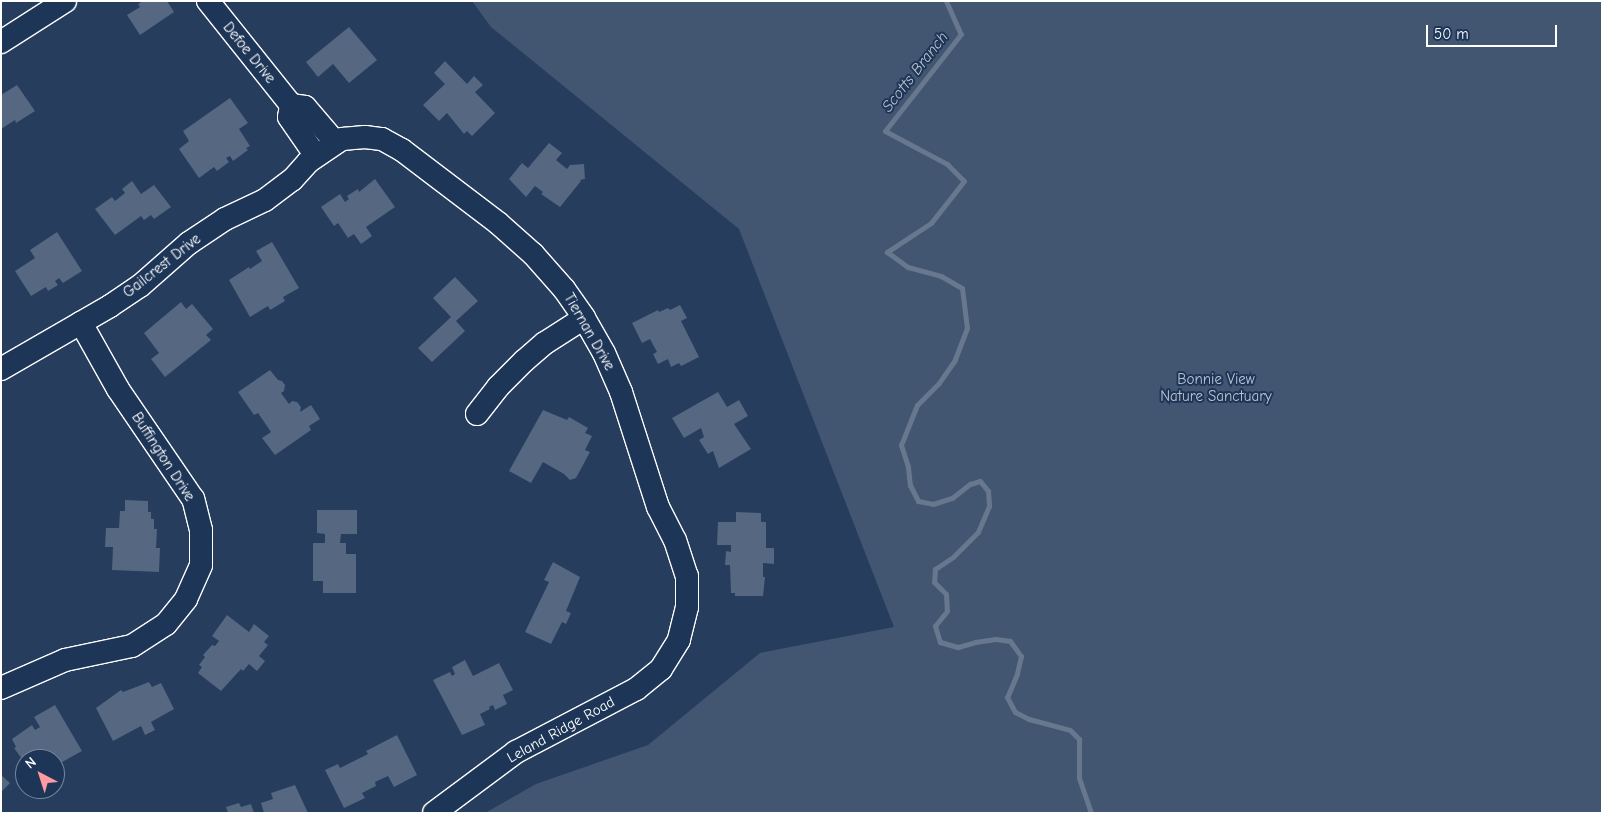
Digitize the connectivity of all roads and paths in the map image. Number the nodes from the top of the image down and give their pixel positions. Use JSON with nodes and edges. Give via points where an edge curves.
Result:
{"nodes":[{"id":1,"x":65,"y":1,"type":"edge"},
{"id":2,"x":208,"y":1,"type":"edge"},
{"id":3,"x":1,"y":42,"type":"edge"},
{"id":4,"x":290,"y":105,"type":"junction"},
{"id":5,"x":335,"y":142,"type":"junction"},
{"id":6,"x":316,"y":156,"type":"junction"},
{"id":7,"x":584,"y":318,"type":"junction"},
{"id":8,"x":81,"y":324,"type":"junction"},
{"id":9,"x":1,"y":369,"type":"edge"},
{"id":10,"x":477,"y":414,"type":"dead end"},
{"id":11,"x":679,"y":640,"type":"joint"},
{"id":12,"x":1,"y":688,"type":"edge"},
{"id":13,"x":434,"y":813,"type":"edge"}],
"edges":[{"from":1,"to":3,"type":"street"},
{"from":2,"to":4,"type":"street","name":"Defoe Drive"},
{"from":4,"to":5,"type":"street","name":"Defoe Drive","via":[[305,107]]},
{"from":4,"to":6,"type":"street","name":"Defoe Drive","via":[[289,117]]},
{"from":5,"to":6,"type":"street","name":"Tiernan Drive"},
{"from":5,"to":7,"type":"street","name":"Tiernan Drive","via":[[365,137],[382,139],[402,150],[498,223],[533,254]]},
{"from":6,"to":8,"type":"street","name":"Gailcrest Drive","via":[[265,200],[225,218],[140,286]]},
{"from":7,"to":10,"type":"street","via":[[524,361]]},
{"from":7,"to":11,"type":"street","name":"Tiernan Drive","via":[[621,392],[658,508],[675,540],[687,576],[687,607]]},
{"from":8,"to":9,"type":"street","name":"Gailcrest Drive"},
{"from":8,"to":12,"type":"street","name":"Buffington Drive","via":[[118,389],[192,499],[201,530],[201,565],[186,599],[166,624],[132,646],[65,660]]},
{"from":11,"to":13,"type":"street","name":"Leland Ridge Road","via":[[661,669],[636,690],[516,752]]}]}
